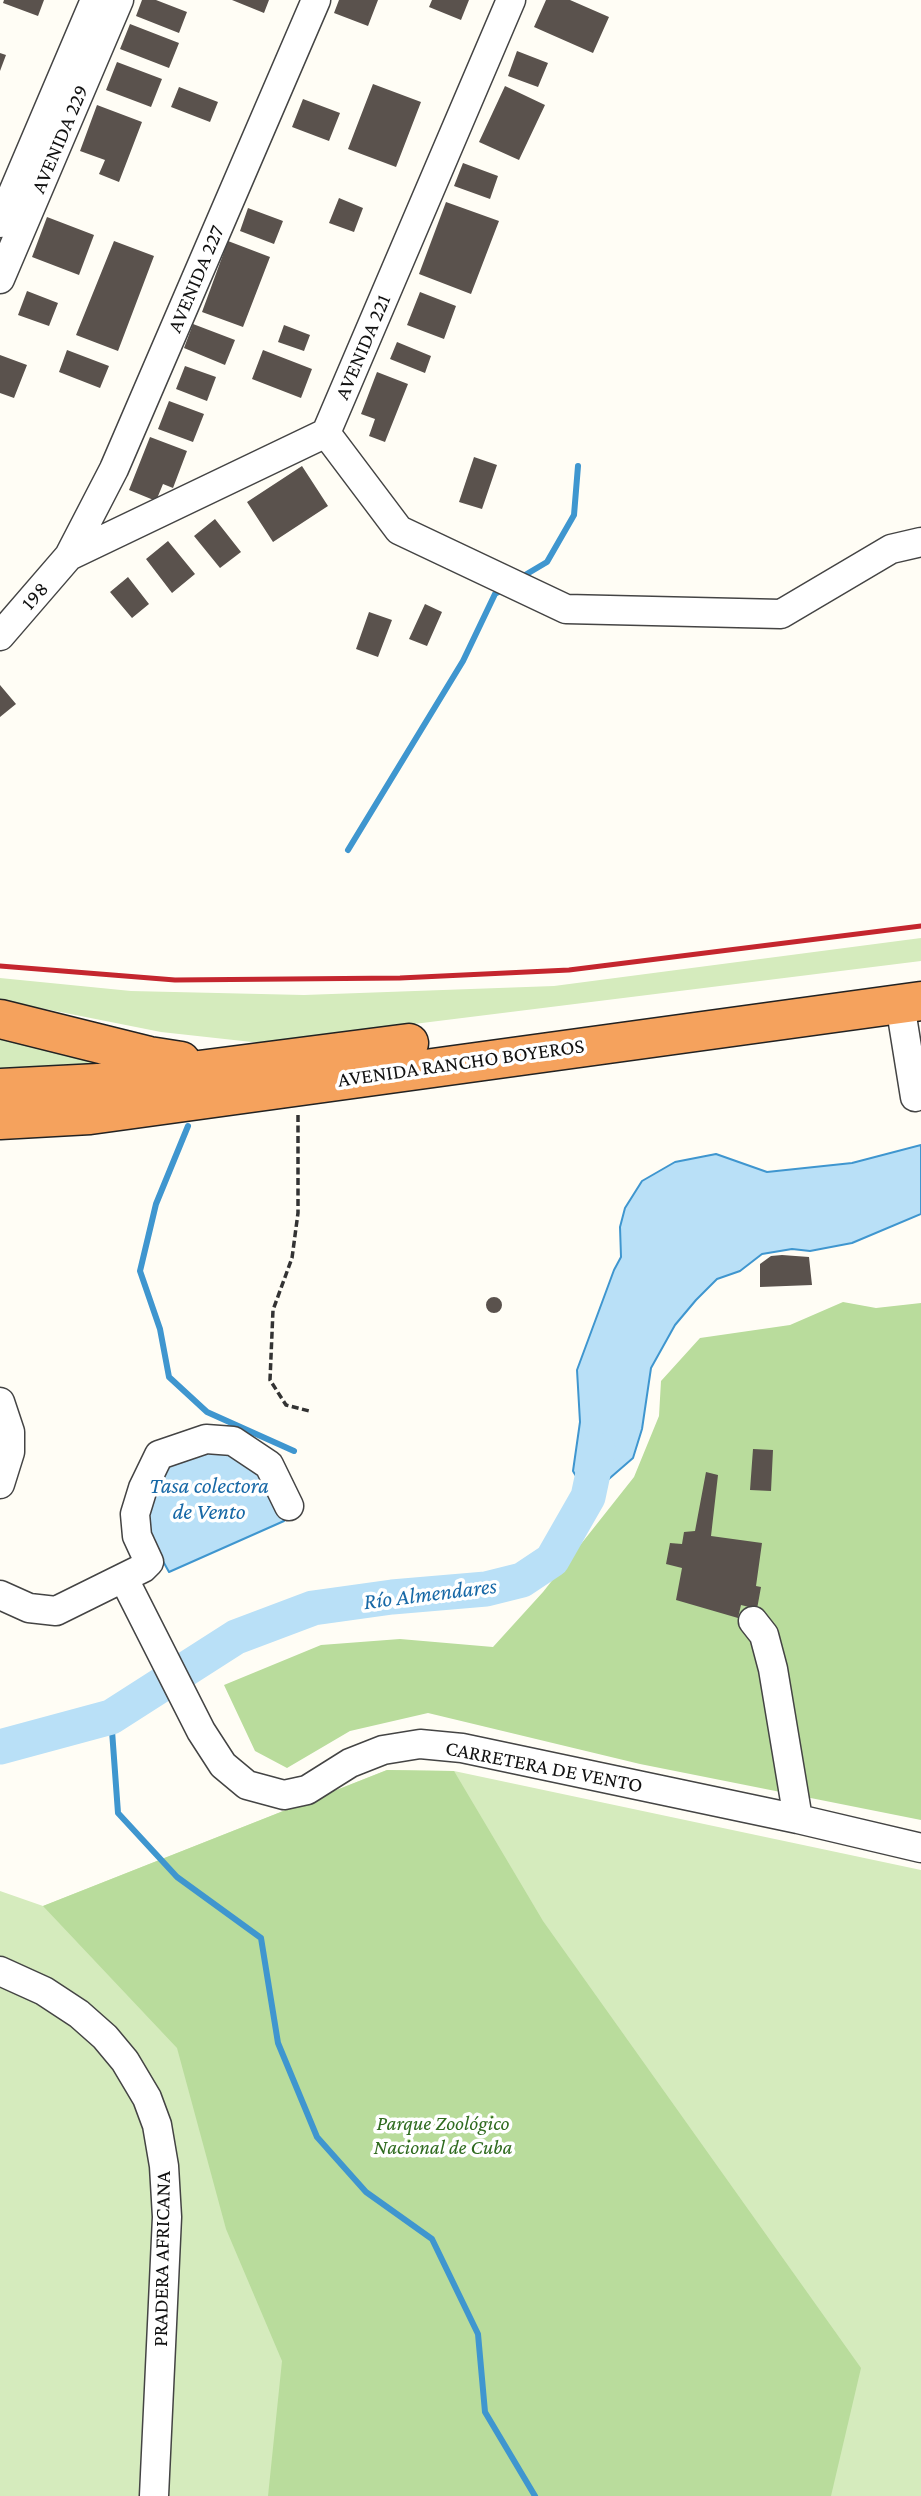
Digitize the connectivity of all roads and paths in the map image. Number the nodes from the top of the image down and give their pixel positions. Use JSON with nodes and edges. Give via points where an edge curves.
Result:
{"nodes":[{"id":1,"x":95,"y":0,"type":"edge"},
{"id":2,"x":119,"y":0,"type":"edge"},
{"id":3,"x":316,"y":0,"type":"edge"},
{"id":4,"x":512,"y":0,"type":"edge"},
{"id":5,"x":0,"y":223,"type":"edge"},
{"id":6,"x":0,"y":279,"type":"edge"},
{"id":7,"x":326,"y":433,"type":"junction"},
{"id":8,"x":921,"y":542,"type":"edge"},
{"id":9,"x":69,"y":555,"type":"junction"},
{"id":10,"x":0,"y":636,"type":"edge"},
{"id":11,"x":914,"y":994,"type":"edge"},
{"id":12,"x":0,"y":1019,"type":"edge"},
{"id":13,"x":256,"y":1063,"type":"junction"},
{"id":14,"x":299,"y":1085,"type":"junction"},
{"id":15,"x":0,"y":1088,"type":"edge"},
{"id":16,"x":915,"y":1097,"type":"dead end"},
{"id":17,"x":0,"y":1120,"type":"edge"},
{"id":18,"x":0,"y":1402,"type":"edge"},
{"id":19,"x":309,"y":1411,"type":"dead end"},
{"id":20,"x":0,"y":1485,"type":"edge"},
{"id":21,"x":289,"y":1506,"type":"dead end"},
{"id":22,"x":124,"y":1578,"type":"junction"},
{"id":23,"x":0,"y":1595,"type":"edge"},
{"id":24,"x":753,"y":1621,"type":"dead end"},
{"id":25,"x":798,"y":1819,"type":"junction"},
{"id":26,"x":921,"y":1848,"type":"edge"},
{"id":27,"x":0,"y":1971,"type":"edge"},
{"id":28,"x":154,"y":2496,"type":"edge"}],
"edges":[{"from":1,"to":5,"type":"street","name":"AVENIDA 229"},
{"from":2,"to":6,"type":"street","name":"AVENIDA 229"},
{"from":3,"to":9,"type":"street","name":"AVENIDA 227","via":[[114,469]]},
{"from":4,"to":7,"type":"street","name":"AVENIDA 221"},
{"from":7,"to":8,"type":"street","via":[[399,530],[566,609],[781,614],[891,549]]},
{"from":7,"to":9,"type":"street"},
{"from":9,"to":10,"type":"street","name":"198"},
{"from":11,"to":13,"type":"highway","name":"AVENIDA RANCHO BOYEROS"},
{"from":11,"to":14,"type":"highway","name":"AVENIDA RANCHO BOYEROS"},
{"from":11,"to":16,"type":"street"},
{"from":12,"to":13,"type":"highway","via":[[149,1056]]},
{"from":13,"to":15,"type":"highway","name":"AVENIDA RANCHO BOYEROS","via":[[98,1083]]},
{"from":14,"to":17,"type":"highway","name":"AVENIDA RANCHO BOYEROS","via":[[90,1115]]},
{"from":14,"to":19,"type":"path","via":[[298,1213],[292,1258],[273,1310],[270,1380],[286,1405]]},
{"from":18,"to":20,"type":"street","via":[[10,1432],[10,1452]]},
{"from":21,"to":22,"type":"street","via":[[269,1465],[233,1441],[206,1438],[159,1455],[135,1514],[137,1536],[149,1562]]},
{"from":22,"to":23,"type":"street","via":[[55,1612],[29,1608]]},
{"from":22,"to":25,"type":"street","name":"CARRETERA DE VENTO","via":[[201,1731],[223,1765],[247,1785],[284,1795],[307,1790],[350,1763],[383,1750],[420,1744],[462,1748]]},
{"from":24,"to":25,"type":"street","via":[[764,1635],[773,1669]]},
{"from":25,"to":26,"type":"street","name":"CARRETERA DE VENTO"},
{"from":27,"to":28,"type":"street","name":"PRADERA AFRICANA","via":[[44,1991],[105,2037],[131,2070],[157,2124],[167,2217]]}]}
